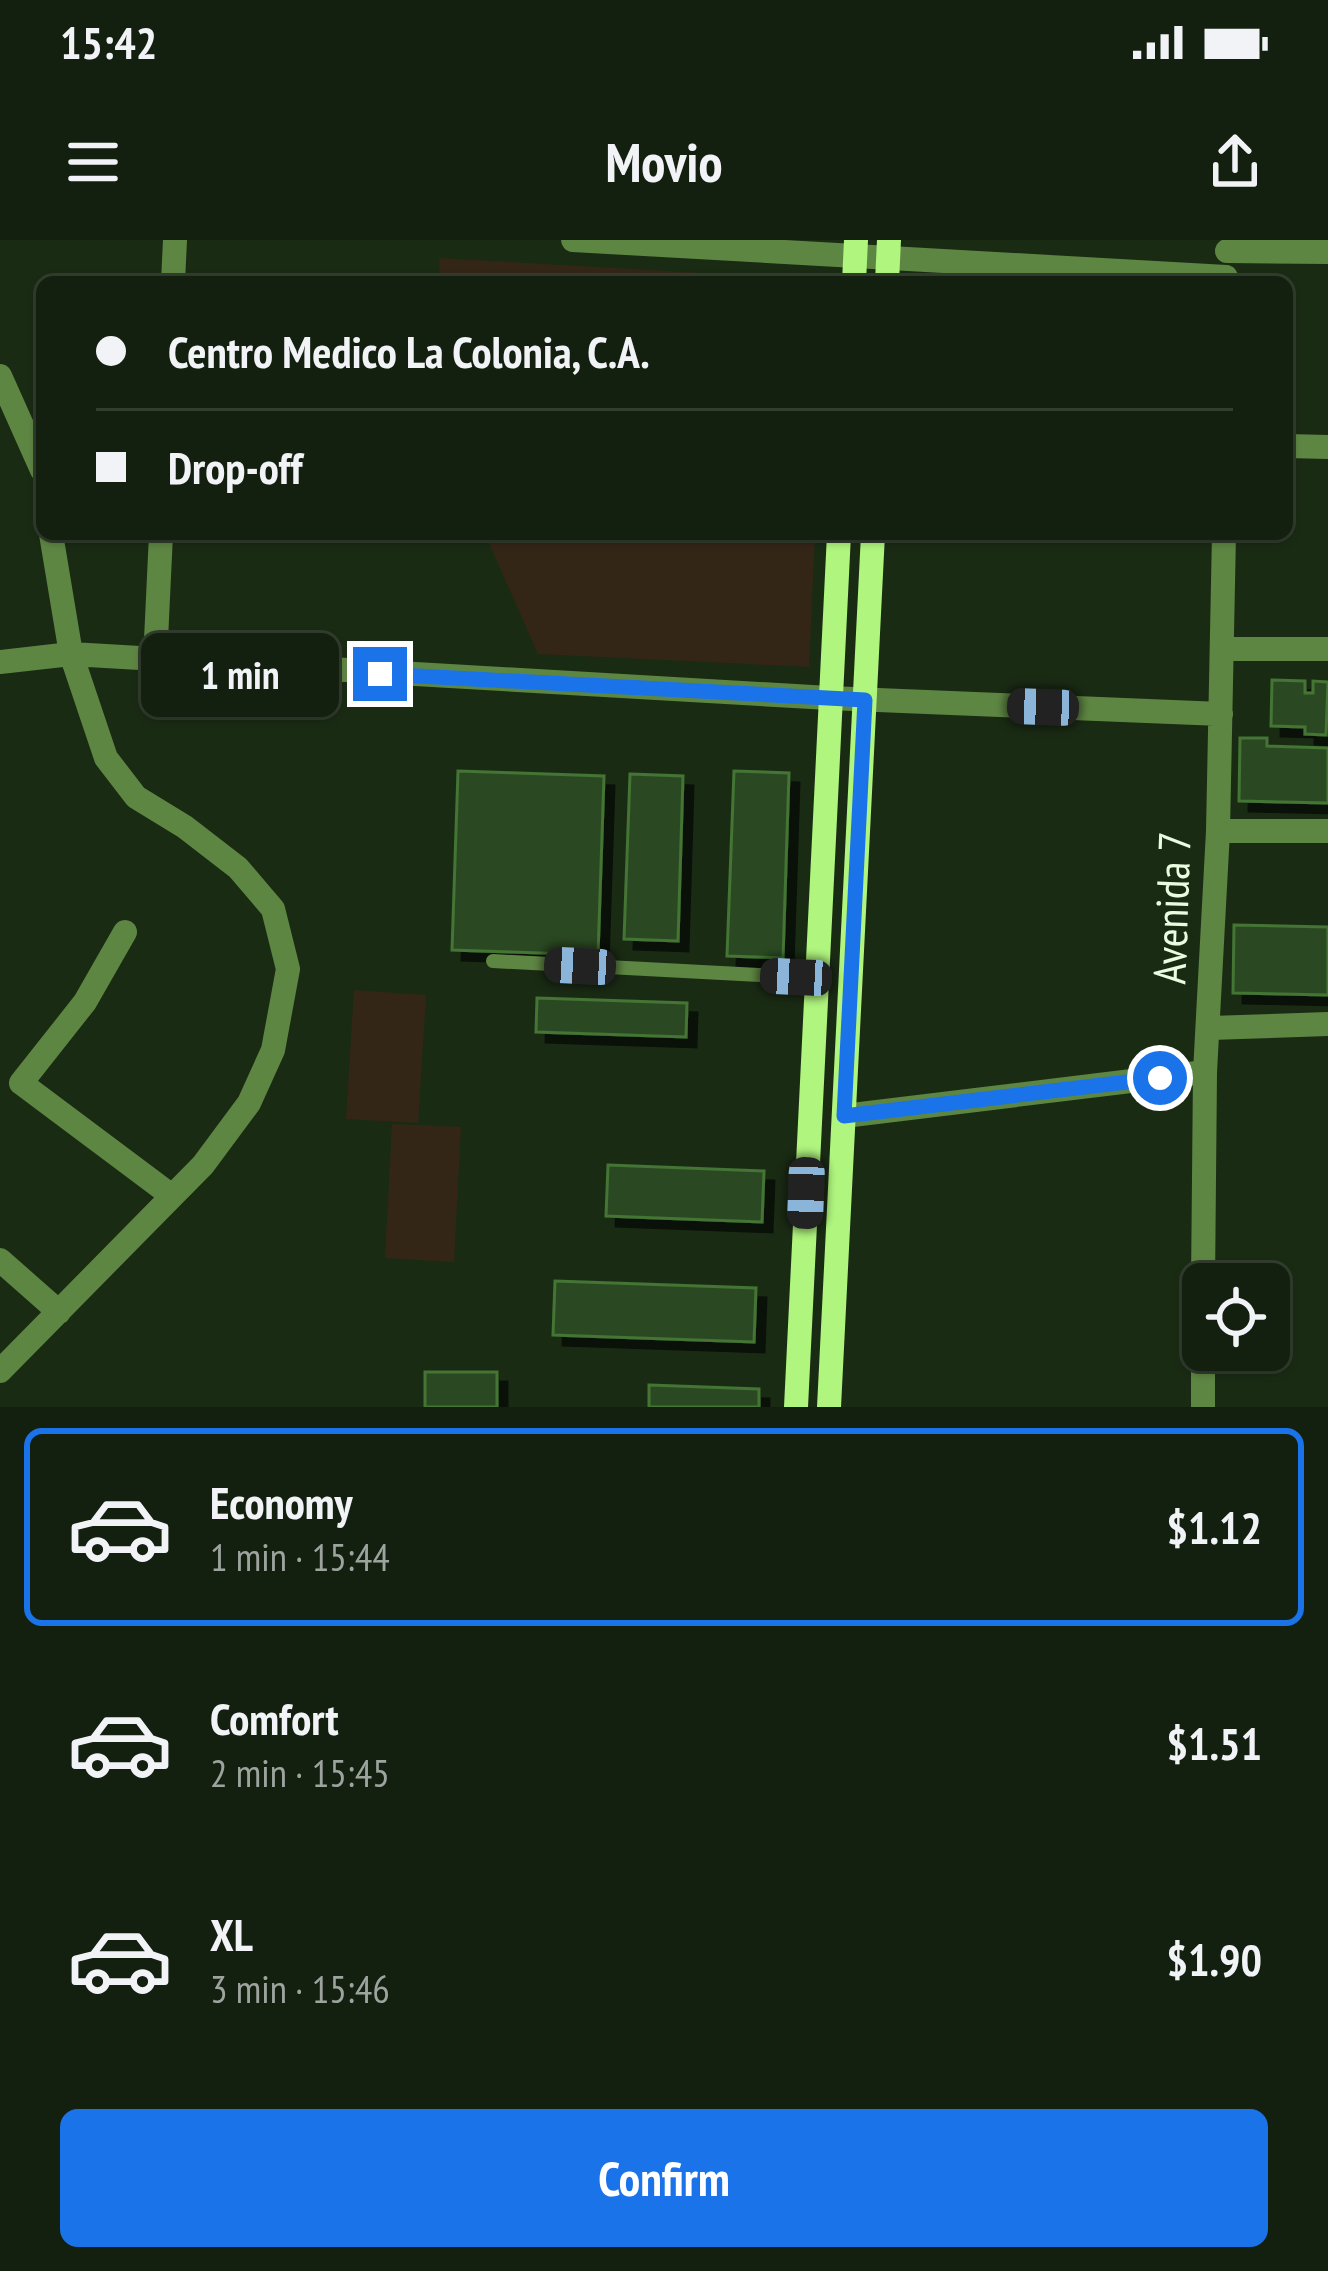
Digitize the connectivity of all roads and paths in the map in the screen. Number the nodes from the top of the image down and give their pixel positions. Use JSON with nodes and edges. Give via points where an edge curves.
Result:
{"nodes":[{"id":1,"x":175,"y":240,"type":"edge"},
{"id":2,"x":573,"y":240,"type":"edge"},
{"id":3,"x":856,"y":247,"type":"edge"},
{"id":4,"x":888,"y":248,"type":"edge"},
{"id":5,"x":1328,"y":252,"type":"edge"},
{"id":6,"x":1226,"y":263,"type":"edge"},
{"id":7,"x":173,"y":276,"type":"edge"},
{"id":8,"x":0,"y":376,"type":"edge"},
{"id":9,"x":1293,"y":446,"type":"edge"},
{"id":10,"x":1328,"y":446,"type":"edge"},
{"id":11,"x":36,"y":457,"type":"edge"},
{"id":12,"x":52,"y":540,"type":"edge"},
{"id":13,"x":161,"y":540,"type":"edge"},
{"id":14,"x":838,"y":540,"type":"edge"},
{"id":15,"x":873,"y":540,"type":"edge"},
{"id":16,"x":1224,"y":540,"type":"edge"},
{"id":17,"x":1223,"y":649,"type":"junction"},
{"id":18,"x":1328,"y":650,"type":"edge"},
{"id":19,"x":71,"y":654,"type":"junction"},
{"id":20,"x":155,"y":661,"type":"junction"},
{"id":21,"x":0,"y":662,"type":"edge"},
{"id":22,"x":829,"y":698,"type":"junction"},
{"id":23,"x":865,"y":700,"type":"junction"},
{"id":24,"x":1221,"y":715,"type":"junction"},
{"id":25,"x":1217,"y":831,"type":"junction"},
{"id":26,"x":1328,"y":831,"type":"edge"},
{"id":27,"x":125,"y":932,"type":"dead end"},
{"id":28,"x":493,"y":961,"type":"dead end"},
{"id":29,"x":815,"y":978,"type":"junction"},
{"id":30,"x":1328,"y":1024,"type":"edge"},
{"id":31,"x":1210,"y":1028,"type":"junction"},
{"id":32,"x":1204,"y":1072,"type":"junction"},
{"id":33,"x":844,"y":1116,"type":"junction"},
{"id":34,"x":172,"y":1196,"type":"junction"},
{"id":35,"x":0,"y":1260,"type":"edge"},
{"id":36,"x":1203,"y":1263,"type":"edge"},
{"id":37,"x":58,"y":1312,"type":"junction"},
{"id":38,"x":0,"y":1371,"type":"edge"},
{"id":39,"x":1203,"y":1371,"type":"edge"},
{"id":40,"x":796,"y":1407,"type":"edge"},
{"id":41,"x":829,"y":1407,"type":"edge"},
{"id":42,"x":1203,"y":1407,"type":"edge"}],
"edges":[{"from":1,"to":7,"type":"street"},
{"from":2,"to":3,"type":"street"},
{"from":3,"to":4,"type":"street"},
{"from":4,"to":6,"type":"street"},
{"from":5,"to":6,"type":"street"},
{"from":8,"to":11,"type":"street"},
{"from":9,"to":10,"type":"street"},
{"from":12,"to":19,"type":"street"},
{"from":13,"to":20,"type":"street"},
{"from":14,"to":22,"type":"main road"},
{"from":15,"to":23,"type":"main road"},
{"from":16,"to":17,"type":"street","name":"Avenida 7"},
{"from":17,"to":18,"type":"street"},
{"from":17,"to":24,"type":"street","name":"Avenida 7"},
{"from":19,"to":20,"type":"street"},
{"from":19,"to":21,"type":"street"},
{"from":19,"to":34,"type":"street","via":[[106,758],[136,797],[238,868],[272,910],[289,969],[272,1050],[249,1103]]},
{"from":20,"to":22,"type":"street"},
{"from":22,"to":23,"type":"street"},
{"from":22,"to":29,"type":"main road"},
{"from":23,"to":24,"type":"street"},
{"from":23,"to":33,"type":"main road"},
{"from":24,"to":25,"type":"street","name":"Avenida 7"},
{"from":25,"to":26,"type":"street"},
{"from":25,"to":31,"type":"street","name":"Avenida 7"},
{"from":27,"to":34,"type":"street","via":[[85,1002],[21,1083]]},
{"from":28,"to":29,"type":"lane"},
{"from":29,"to":40,"type":"main road"},
{"from":30,"to":31,"type":"street"},
{"from":31,"to":32,"type":"street","name":"Avenida 7"},
{"from":32,"to":33,"type":"street"},
{"from":32,"to":36,"type":"street","name":"Avenida 7"},
{"from":33,"to":41,"type":"main road"},
{"from":34,"to":37,"type":"street"},
{"from":35,"to":37,"type":"street"},
{"from":37,"to":38,"type":"street"},
{"from":39,"to":42,"type":"street"}]}
